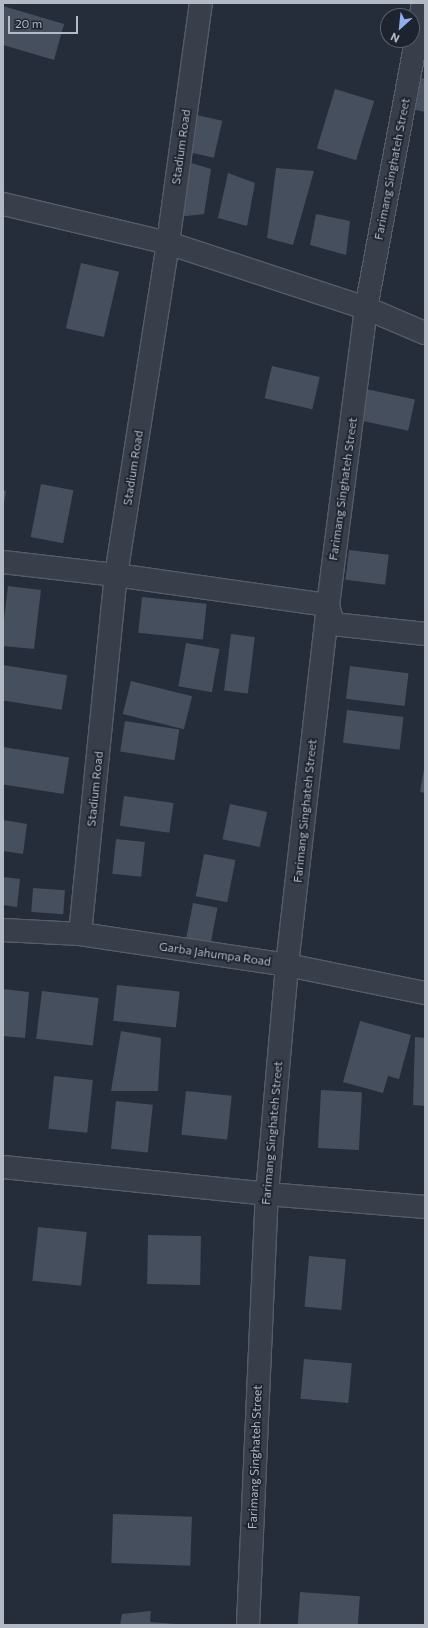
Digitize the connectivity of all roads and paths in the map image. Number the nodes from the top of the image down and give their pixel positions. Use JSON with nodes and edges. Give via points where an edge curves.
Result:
{"nodes":[{"id":1,"x":201,"y":3,"type":"edge"},
{"id":2,"x":423,"y":3,"type":"edge"},
{"id":3,"x":3,"y":204,"type":"edge"},
{"id":4,"x":168,"y":243,"type":"junction"},
{"id":5,"x":366,"y":308,"type":"junction"},
{"id":6,"x":425,"y":333,"type":"edge"},
{"id":7,"x":3,"y":562,"type":"edge"},
{"id":8,"x":116,"y":575,"type":"junction"},
{"id":9,"x":328,"y":605,"type":"junction"},
{"id":10,"x":425,"y":634,"type":"edge"},
{"id":11,"x":3,"y":930,"type":"edge"},
{"id":12,"x":80,"y":934,"type":"junction"},
{"id":13,"x":287,"y":965,"type":"junction"},
{"id":14,"x":425,"y":993,"type":"edge"},
{"id":15,"x":3,"y":1168,"type":"edge"},
{"id":16,"x":267,"y":1194,"type":"junction"},
{"id":17,"x":425,"y":1207,"type":"edge"},
{"id":18,"x":248,"y":1625,"type":"edge"}],
"edges":[{"from":1,"to":4,"type":"street","name":"Stadium Road"},
{"from":2,"to":5,"type":"street","name":"Farimang Singhateh Street"},
{"from":3,"to":4,"type":"street"},
{"from":4,"to":5,"type":"street"},
{"from":4,"to":8,"type":"street","name":"Stadium Road"},
{"from":5,"to":6,"type":"street"},
{"from":5,"to":9,"type":"street","name":"Farimang Singhateh Street"},
{"from":7,"to":8,"type":"street"},
{"from":8,"to":9,"type":"street"},
{"from":8,"to":12,"type":"street","name":"Stadium Road"},
{"from":9,"to":10,"type":"street","via":[[333,624]]},
{"from":9,"to":13,"type":"street","name":"Farimang Singhateh Street"},
{"from":11,"to":12,"type":"street","name":"Garba Jahumpa Road"},
{"from":12,"to":13,"type":"street","name":"Garba Jahumpa Road"},
{"from":13,"to":14,"type":"street","name":"Garba Jahumpa Road"},
{"from":13,"to":16,"type":"street","name":"Farimang Singhateh Street"},
{"from":15,"to":16,"type":"street"},
{"from":16,"to":17,"type":"street"},
{"from":16,"to":18,"type":"street","name":"Farimang Singhateh Street"}]}
